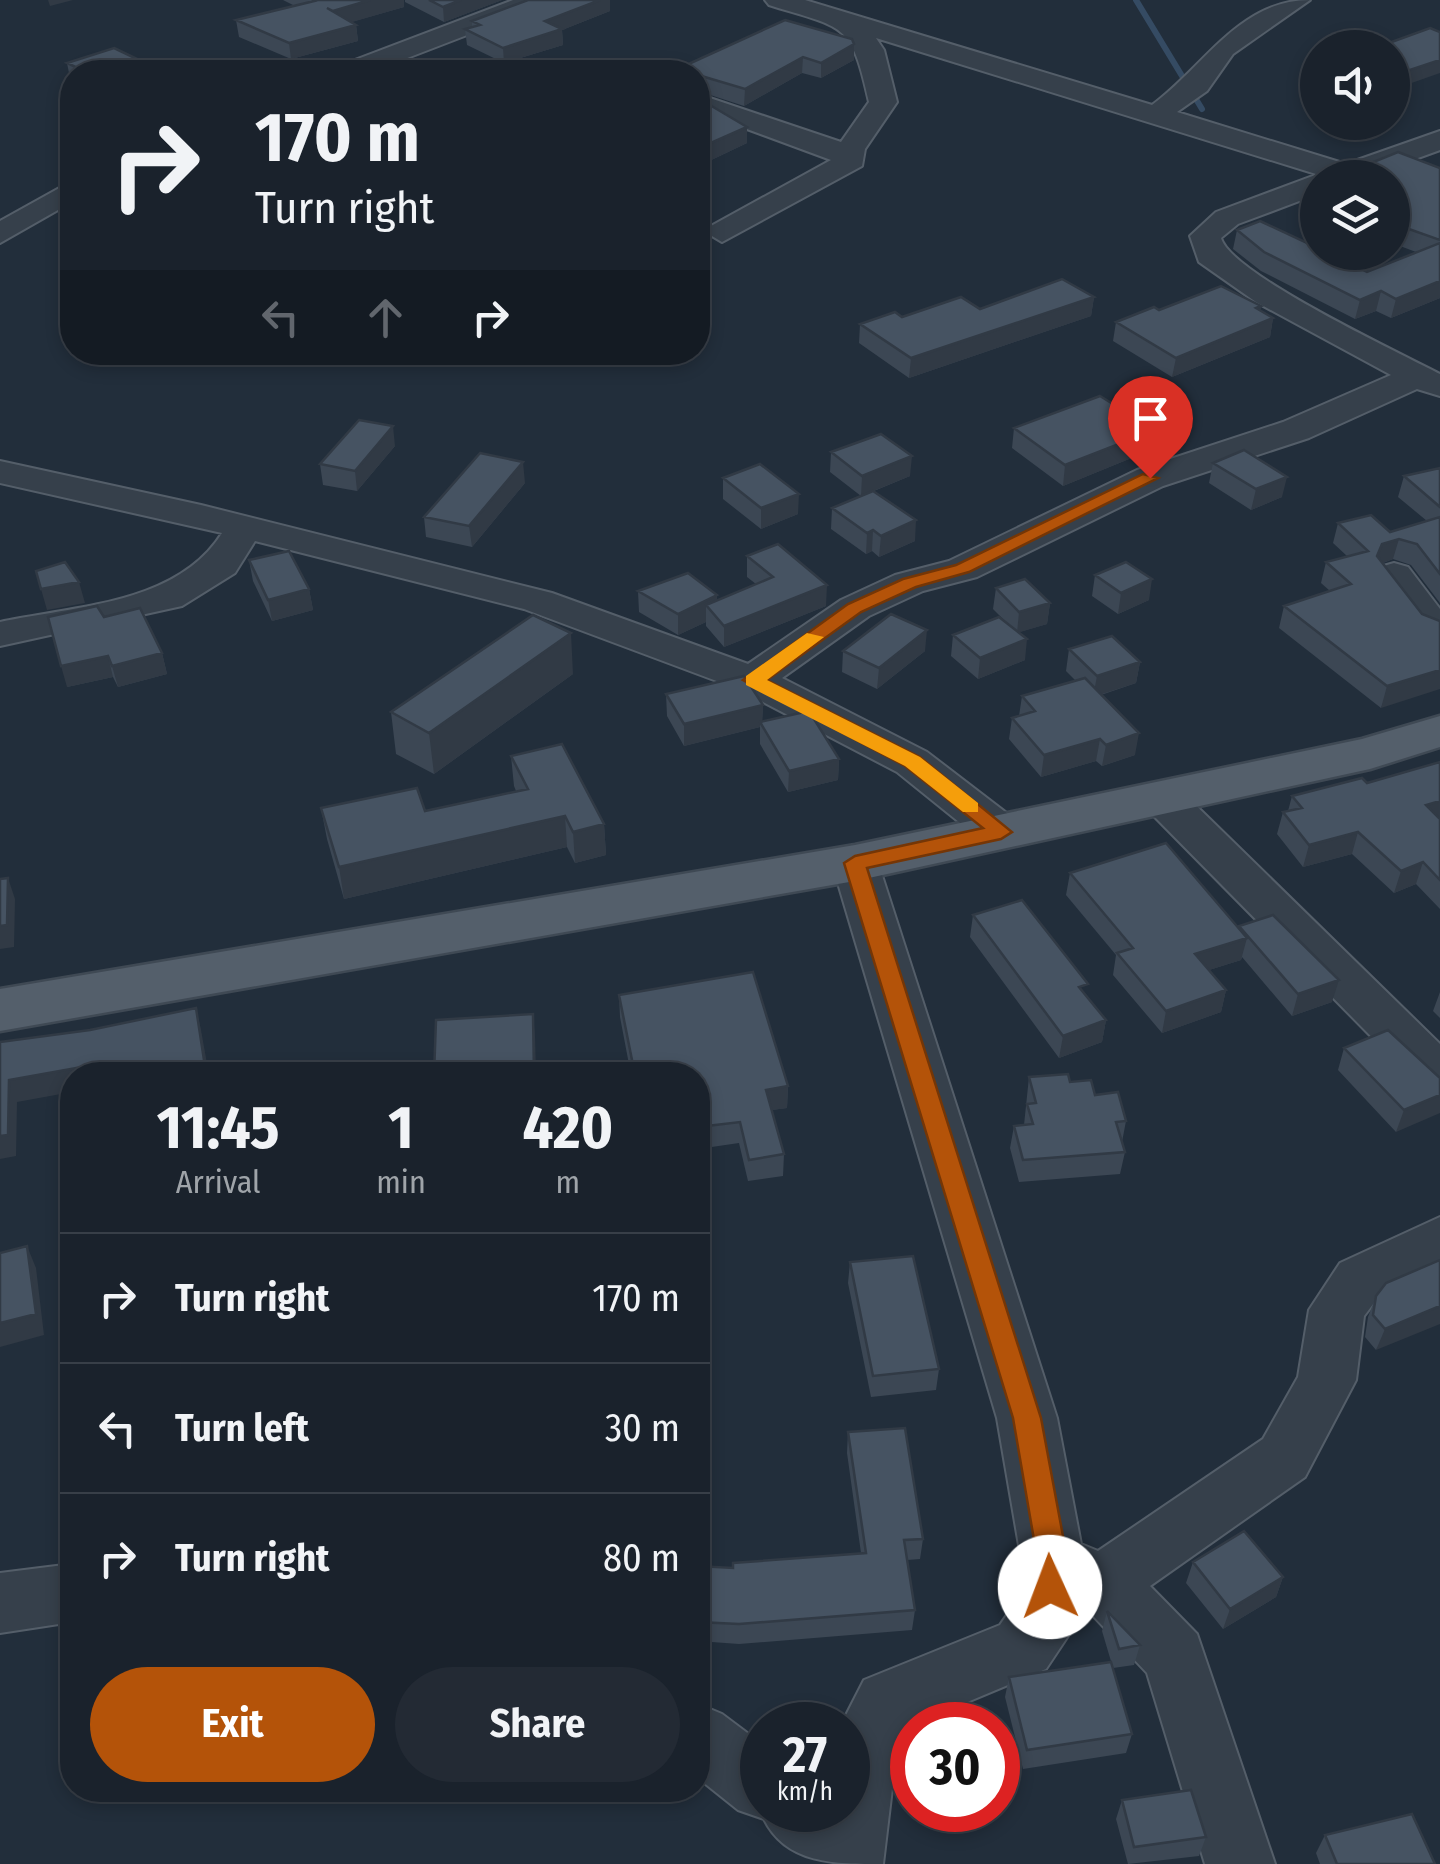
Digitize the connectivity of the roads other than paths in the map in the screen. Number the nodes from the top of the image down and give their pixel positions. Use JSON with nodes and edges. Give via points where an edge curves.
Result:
{"nodes":[{"id":1,"x":536,"y":0,"type":"edge"},
{"id":2,"x":778,"y":0,"type":"edge"},
{"id":3,"x":1298,"y":0,"type":"edge"},
{"id":4,"x":850,"y":21,"type":"junction"},
{"id":5,"x":379,"y":60,"type":"edge"},
{"id":6,"x":710,"y":106,"type":"edge"},
{"id":7,"x":1154,"y":116,"type":"junction"},
{"id":8,"x":1440,"y":140,"type":"edge"},
{"id":9,"x":852,"y":160,"type":"junction"},
{"id":10,"x":1384,"y":160,"type":"edge"},
{"id":11,"x":1300,"y":167,"type":"edge"},
{"id":12,"x":1300,"y":190,"type":"edge"},
{"id":13,"x":60,"y":197,"type":"edge"},
{"id":14,"x":722,"y":233,"type":"dead end"},
{"id":15,"x":0,"y":234,"type":"edge"},
{"id":16,"x":1428,"y":381,"type":"edge"},
{"id":17,"x":0,"y":472,"type":"edge"},
{"id":18,"x":244,"y":527,"type":"junction"},
{"id":19,"x":288,"y":537,"type":"junction"},
{"id":20,"x":221,"y":566,"type":"junction"},
{"id":21,"x":1394,"y":575,"type":"edge"},
{"id":22,"x":1440,"y":630,"type":"edge"},
{"id":23,"x":0,"y":634,"type":"edge"},
{"id":24,"x":753,"y":680,"type":"junction"},
{"id":25,"x":1440,"y":731,"type":"edge"},
{"id":26,"x":1162,"y":798,"type":"junction"},
{"id":27,"x":1001,"y":832,"type":"junction"},
{"id":28,"x":855,"y":863,"type":"junction"},
{"id":29,"x":0,"y":1010,"type":"edge"},
{"id":30,"x":1440,"y":1075,"type":"edge"},
{"id":31,"x":1440,"y":1240,"type":"edge"},
{"id":32,"x":1079,"y":1572,"type":"junction"},
{"id":33,"x":60,"y":1596,"type":"edge"},
{"id":34,"x":0,"y":1603,"type":"edge"},
{"id":35,"x":710,"y":1746,"type":"edge"},
{"id":36,"x":740,"y":1769,"type":"edge"},
{"id":37,"x":819,"y":1832,"type":"edge"},
{"id":38,"x":849,"y":1858,"type":"edge"},
{"id":39,"x":1240,"y":1864,"type":"edge"}],
"edges":[{"from":1,"to":5,"type":"street"},
{"from":2,"to":4,"type":"street"},
{"from":3,"to":7,"type":"street","via":[[1224,48],[1196,85]]},
{"from":4,"to":7,"type":"street"},
{"from":4,"to":9,"type":"street","via":[[871,50],[884,102],[852,148]]},
{"from":6,"to":9,"type":"street"},
{"from":7,"to":11,"type":"street"},
{"from":8,"to":10,"type":"street"},
{"from":9,"to":14,"type":"street"},
{"from":12,"to":16,"type":"street","via":[[1227,218],[1206,236],[1210,256],[1267,296]]},
{"from":13,"to":15,"type":"street"},
{"from":16,"to":24,"type":"street","via":[[1150,478],[963,568],[896,589],[855,608]]},
{"from":17,"to":18,"type":"street"},
{"from":18,"to":19,"type":"street"},
{"from":18,"to":20,"type":"street"},
{"from":19,"to":20,"type":"street"},
{"from":19,"to":24,"type":"street","via":[[538,602]]},
{"from":20,"to":23,"type":"street","via":[[168,598]]},
{"from":21,"to":22,"type":"street","via":[[1412,605]]},
{"from":24,"to":27,"type":"street","via":[[912,762]]},
{"from":25,"to":26,"type":"main road"},
{"from":26,"to":27,"type":"main road"},
{"from":26,"to":30,"type":"street"},
{"from":27,"to":28,"type":"main road"},
{"from":28,"to":29,"type":"main road"},
{"from":28,"to":32,"type":"street"},
{"from":31,"to":32,"type":"street","via":[[1360,1279],[1336,1310],[1327,1380],[1284,1458]]},
{"from":32,"to":38,"type":"street","via":[[1023,1647],[887,1702],[863,1752]]},
{"from":32,"to":39,"type":"street","via":[[1174,1656]]},
{"from":33,"to":34,"type":"street"},
{"from":35,"to":36,"type":"street"},
{"from":37,"to":38,"type":"street"}]}
